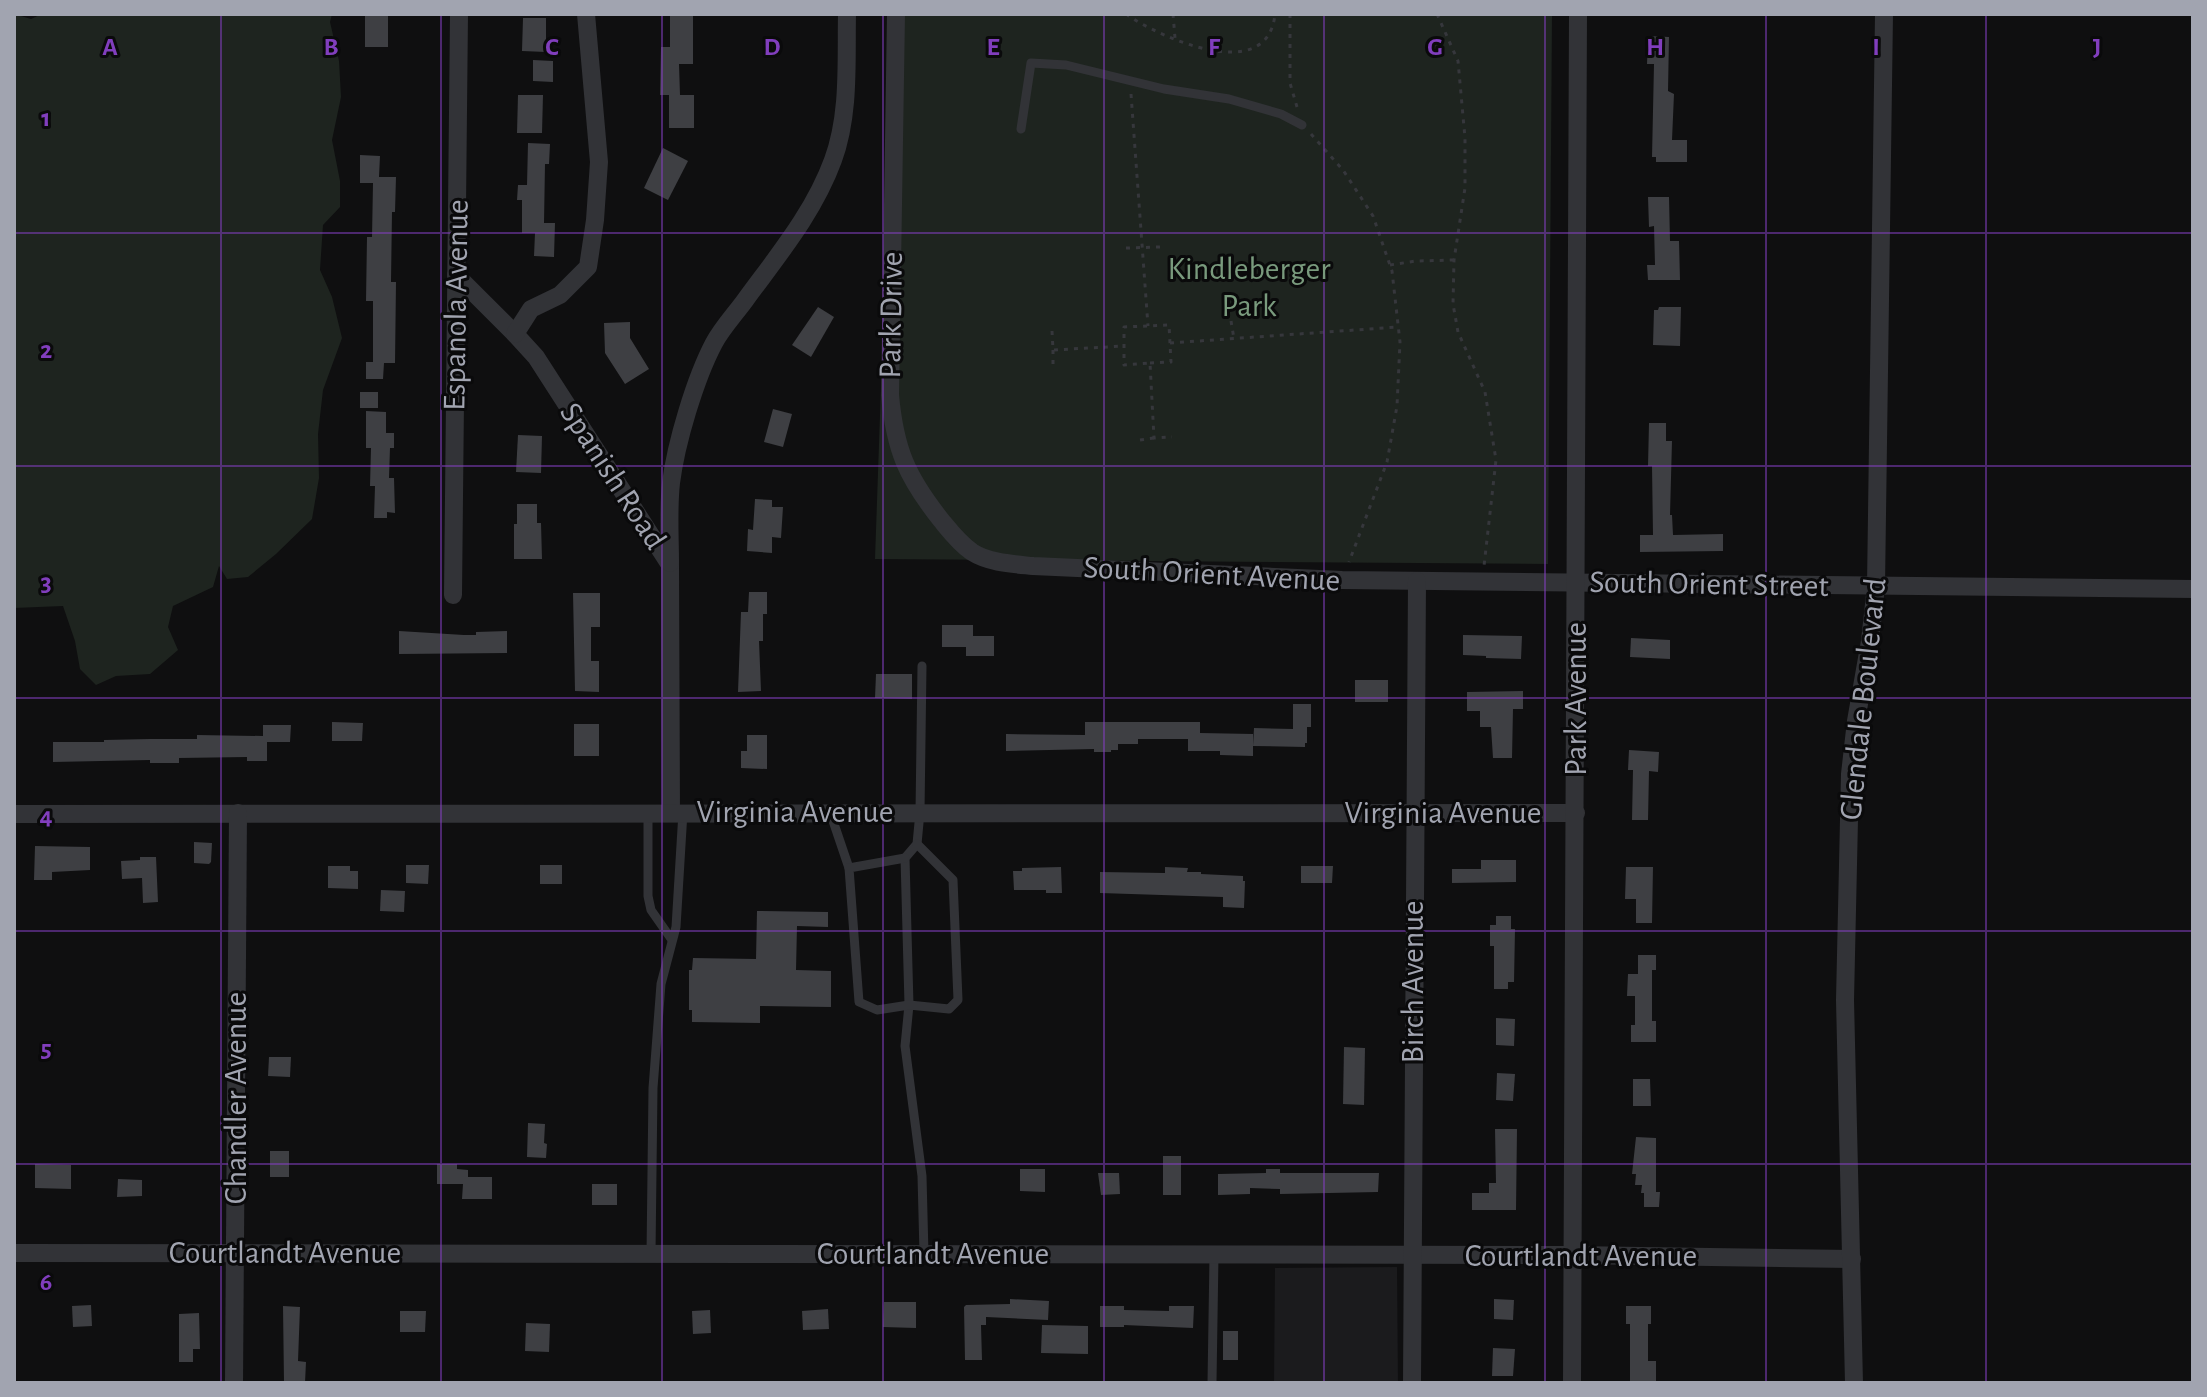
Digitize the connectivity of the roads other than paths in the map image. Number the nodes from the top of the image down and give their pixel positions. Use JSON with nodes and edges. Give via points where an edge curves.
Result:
{"nodes":[{"id":1,"x":459,"y":14,"type":"edge"},
{"id":2,"x":586,"y":14,"type":"edge"},
{"id":3,"x":847,"y":14,"type":"edge"},
{"id":4,"x":896,"y":14,"type":"edge"},
{"id":5,"x":1578,"y":14,"type":"edge"},
{"id":6,"x":1884,"y":14,"type":"edge"},
{"id":7,"x":1302,"y":125,"type":"road end"},
{"id":8,"x":1021,"y":129,"type":"dead end"},
{"id":9,"x":456,"y":275,"type":"junction"},
{"id":10,"x":515,"y":334,"type":"junction"},
{"id":11,"x":1007,"y":564,"type":"joint"},
{"id":12,"x":670,"y":565,"type":"junction"},
{"id":13,"x":1417,"y":581,"type":"junction"},
{"id":14,"x":1577,"y":582,"type":"junction"},
{"id":15,"x":1876,"y":586,"type":"junction"},
{"id":16,"x":2193,"y":589,"type":"edge"},
{"id":17,"x":453,"y":595,"type":"dead end"},
{"id":18,"x":922,"y":666,"type":"dead end"},
{"id":19,"x":648,"y":812,"type":"junction"},
{"id":20,"x":677,"y":812,"type":"junction"},
{"id":21,"x":830,"y":812,"type":"junction"},
{"id":22,"x":920,"y":812,"type":"junction"},
{"id":23,"x":238,"y":813,"type":"junction"},
{"id":24,"x":1414,"y":813,"type":"junction"},
{"id":25,"x":1576,"y":813,"type":"junction"},
{"id":26,"x":14,"y":814,"type":"edge"},
{"id":27,"x":917,"y":844,"type":"junction"},
{"id":28,"x":905,"y":858,"type":"junction"},
{"id":29,"x":849,"y":868,"type":"junction"},
{"id":30,"x":672,"y":940,"type":"junction"},
{"id":31,"x":909,"y":1005,"type":"junction"},
{"id":32,"x":14,"y":1253,"type":"edge"},
{"id":33,"x":235,"y":1253,"type":"junction"},
{"id":34,"x":651,"y":1254,"type":"junction"},
{"id":35,"x":924,"y":1254,"type":"junction"},
{"id":36,"x":1214,"y":1255,"type":"junction"},
{"id":37,"x":1412,"y":1255,"type":"junction"},
{"id":38,"x":1572,"y":1255,"type":"junction"},
{"id":39,"x":1852,"y":1259,"type":"junction"},
{"id":40,"x":234,"y":1383,"type":"edge"},
{"id":41,"x":1212,"y":1383,"type":"edge"},
{"id":42,"x":1412,"y":1383,"type":"edge"},
{"id":43,"x":1572,"y":1383,"type":"edge"},
{"id":44,"x":1854,"y":1383,"type":"edge"}],
"edges":[{"from":1,"to":9,"type":"street","name":"Espanola Avenue"},
{"from":2,"to":10,"type":"street","via":[[599,162],[588,267],[560,295],[531,309]]},
{"from":3,"to":12,"type":"street","via":[[844,97],[835,155],[806,217],[714,342],[676,454]]},
{"from":4,"to":11,"type":"street","name":"Park Drive","via":[[893,427],[910,476],[955,538],[974,553]]},
{"from":5,"to":14,"type":"street","name":"Park Avenue"},
{"from":6,"to":15,"type":"street","name":"Glendale Boulevard"},
{"from":7,"to":8,"type":"lane","via":[[1229,99],[1066,65],[1031,63]]},
{"from":9,"to":10,"type":"street","name":"Spanish Road"},
{"from":9,"to":17,"type":"street","name":"Espanola Avenue"},
{"from":10,"to":12,"type":"street","name":"Spanish Road","via":[[536,357]]},
{"from":11,"to":13,"type":"street","name":"South Orient Avenue"},
{"from":12,"to":20,"type":"street","name":"Spanish Road"},
{"from":13,"to":14,"type":"street","name":"South Orient Street"},
{"from":13,"to":24,"type":"street","name":"Birch Avenue"},
{"from":14,"to":15,"type":"street","name":"South Orient Street"},
{"from":14,"to":25,"type":"street","name":"Park Avenue"},
{"from":15,"to":16,"type":"street","name":"South Orient Street"},
{"from":15,"to":39,"type":"street","name":"Glendale Boulevard","via":[[1850,774],[1845,1000]]},
{"from":18,"to":22,"type":"lane"},
{"from":19,"to":20,"type":"street","name":"Virginia Avenue"},
{"from":19,"to":23,"type":"street","name":"Virginia Avenue"},
{"from":19,"to":30,"type":"lane","via":[[648,896],[651,910]]},
{"from":20,"to":21,"type":"street","name":"Virginia Avenue"},
{"from":20,"to":30,"type":"lane"},
{"from":21,"to":22,"type":"street","name":"Virginia Avenue"},
{"from":21,"to":29,"type":"lane"},
{"from":22,"to":24,"type":"street","name":"Virginia Avenue"},
{"from":22,"to":27,"type":"lane"},
{"from":23,"to":26,"type":"street","name":"Virginia Avenue"},
{"from":23,"to":33,"type":"street","name":"Chandler Avenue"},
{"from":24,"to":25,"type":"street","name":"Virginia Avenue"},
{"from":24,"to":37,"type":"street","name":"Birch Avenue"},
{"from":25,"to":38,"type":"street","name":"Park Avenue"},
{"from":27,"to":28,"type":"lane"},
{"from":27,"to":31,"type":"lane","via":[[953,880],[958,1000],[949,1009]]},
{"from":28,"to":29,"type":"lane"},
{"from":28,"to":31,"type":"lane"},
{"from":29,"to":31,"type":"lane","via":[[859,1002],[877,1010]]},
{"from":30,"to":34,"type":"lane","via":[[661,984],[653,1088]]},
{"from":31,"to":35,"type":"lane","via":[[905,1046],[922,1176]]},
{"from":32,"to":33,"type":"street","name":"Courtlandt Avenue"},
{"from":33,"to":34,"type":"street","name":"Courtlandt Avenue"},
{"from":33,"to":40,"type":"street","name":"Chandler Avenue"},
{"from":34,"to":35,"type":"street","name":"Courtlandt Avenue"},
{"from":35,"to":36,"type":"street","name":"Courtlandt Avenue"},
{"from":36,"to":37,"type":"street","name":"Courtlandt Avenue"},
{"from":36,"to":41,"type":"lane"},
{"from":37,"to":38,"type":"street","name":"Courtlandt Avenue"},
{"from":37,"to":42,"type":"street","name":"Birch Avenue"},
{"from":38,"to":39,"type":"street","name":"Courtlandt Avenue"},
{"from":38,"to":43,"type":"street","name":"Park Avenue"},
{"from":39,"to":44,"type":"street","name":"Glendale Boulevard"}]}
